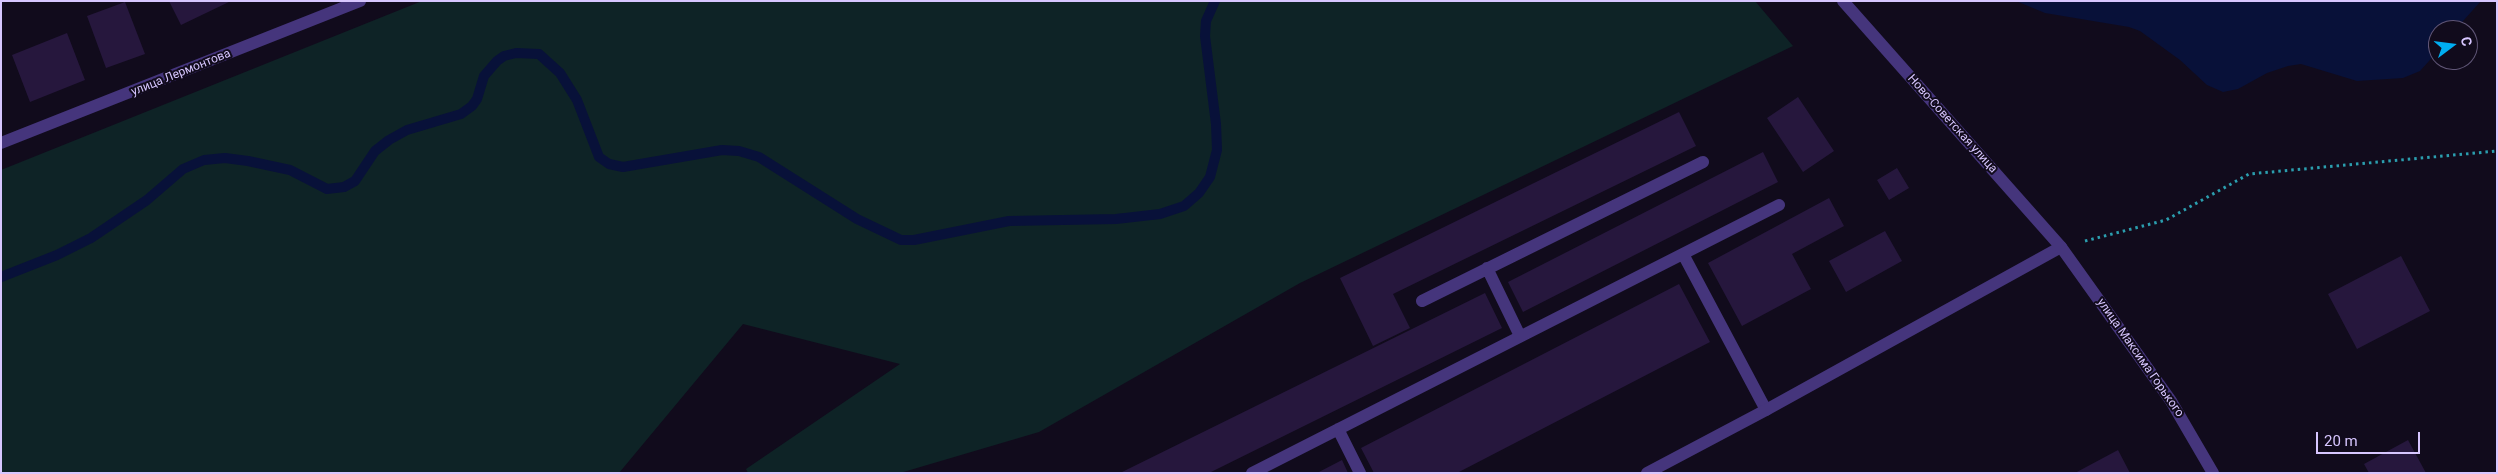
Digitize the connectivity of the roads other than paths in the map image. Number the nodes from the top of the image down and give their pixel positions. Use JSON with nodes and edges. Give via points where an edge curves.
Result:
{"nodes":[{"id":1,"x":360,"y":1,"type":"edge"},
{"id":2,"x":1844,"y":1,"type":"edge"},
{"id":3,"x":1,"y":143,"type":"edge"},
{"id":4,"x":1703,"y":162,"type":"dead end"},
{"id":5,"x":1779,"y":205,"type":"dead end"},
{"id":6,"x":2061,"y":247,"type":"junction"},
{"id":7,"x":1683,"y":254,"type":"junction"},
{"id":8,"x":1487,"y":268,"type":"junction"},
{"id":9,"x":1422,"y":300,"type":"dead end"},
{"id":10,"x":1520,"y":336,"type":"junction"},
{"id":11,"x":1766,"y":410,"type":"junction"},
{"id":12,"x":1338,"y":429,"type":"junction"},
{"id":13,"x":1252,"y":473,"type":"edge"},
{"id":14,"x":1360,"y":473,"type":"edge"},
{"id":15,"x":1647,"y":473,"type":"edge"},
{"id":16,"x":2213,"y":473,"type":"edge"}],
"edges":[{"from":1,"to":3,"type":"street","name":"улица Лермонтова"},
{"from":2,"to":6,"type":"street","name":"Ново-Советская улица"},
{"from":4,"to":8,"type":"street"},
{"from":5,"to":7,"type":"street"},
{"from":6,"to":11,"type":"street"},
{"from":6,"to":16,"type":"street","name":"улица Максима Горького","via":[[2171,401]]},
{"from":7,"to":10,"type":"street"},
{"from":7,"to":11,"type":"street"},
{"from":8,"to":9,"type":"street"},
{"from":8,"to":10,"type":"street"},
{"from":10,"to":12,"type":"street"},
{"from":11,"to":15,"type":"street"},
{"from":12,"to":13,"type":"street"},
{"from":12,"to":14,"type":"street"}]}
